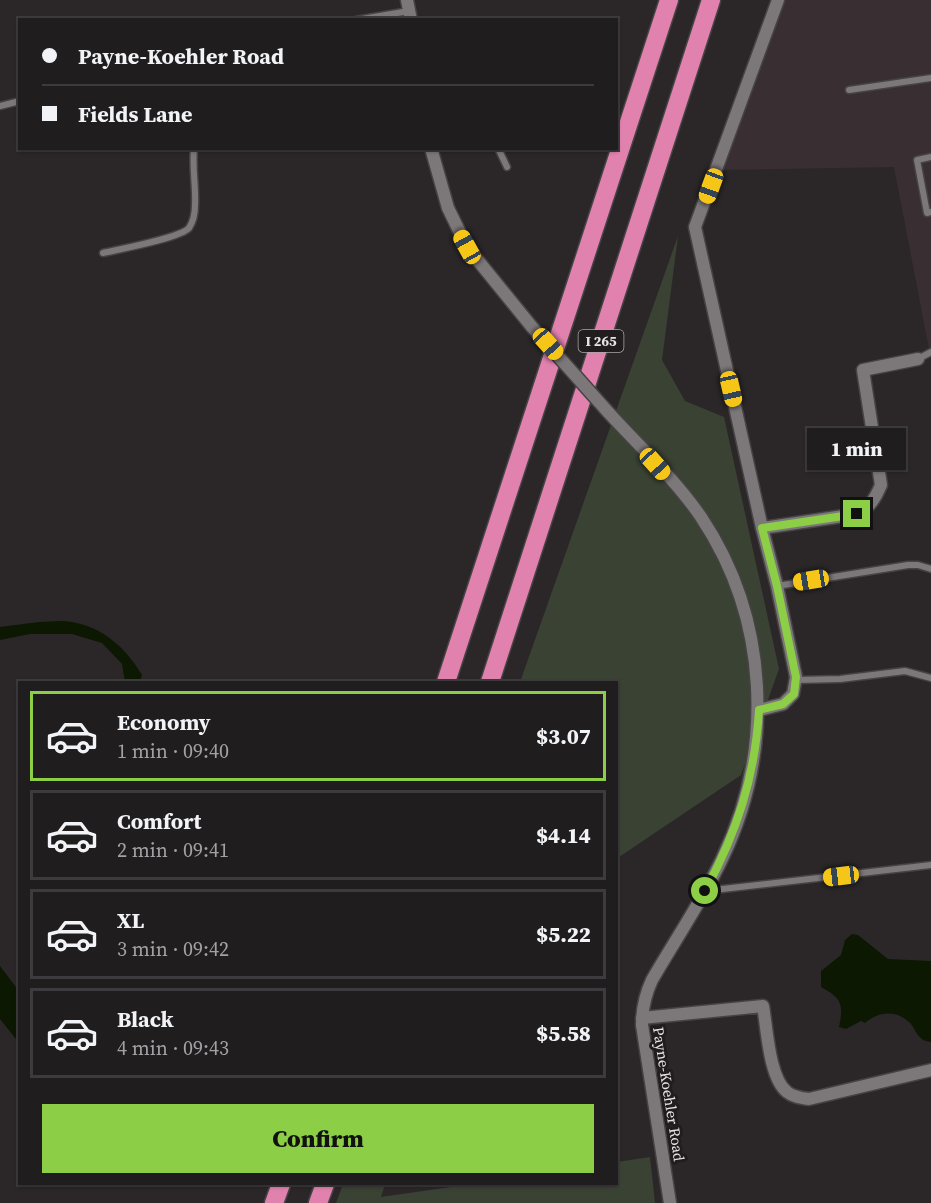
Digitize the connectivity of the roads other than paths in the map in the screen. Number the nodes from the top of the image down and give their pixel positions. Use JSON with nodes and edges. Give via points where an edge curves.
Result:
{"nodes":[{"id":1,"x":668,"y":0,"type":"edge"},
{"id":2,"x":711,"y":0,"type":"edge"},
{"id":3,"x":718,"y":0,"type":"edge"},
{"id":4,"x":778,"y":0,"type":"edge"},
{"id":5,"x":409,"y":10,"type":"edge"},
{"id":6,"x":367,"y":18,"type":"edge"},
{"id":7,"x":931,"y":78,"type":"edge"},
{"id":8,"x":849,"y":90,"type":"dead end"},
{"id":9,"x":18,"y":101,"type":"edge"},
{"id":10,"x":0,"y":104,"type":"edge"},
{"id":11,"x":669,"y":132,"type":"junction"},
{"id":12,"x":194,"y":150,"type":"edge"},
{"id":13,"x":432,"y":150,"type":"edge"},
{"id":14,"x":499,"y":150,"type":"edge"},
{"id":15,"x":931,"y":157,"type":"edge"},
{"id":16,"x":507,"y":167,"type":"dead end"},
{"id":17,"x":931,"y":212,"type":"edge"},
{"id":18,"x":103,"y":253,"type":"dead end"},
{"id":19,"x":931,"y":352,"type":"edge"},
{"id":20,"x":918,"y":359,"type":"joint"},
{"id":21,"x":762,"y":528,"type":"junction"},
{"id":22,"x":931,"y":569,"type":"edge"},
{"id":23,"x":777,"y":586,"type":"junction"},
{"id":24,"x":931,"y":678,"type":"edge"},
{"id":25,"x":795,"y":680,"type":"junction"},
{"id":26,"x":446,"y":681,"type":"edge"},
{"id":27,"x":490,"y":681,"type":"edge"},
{"id":28,"x":759,"y":710,"type":"junction"},
{"id":29,"x":931,"y":865,"type":"edge"},
{"id":30,"x":705,"y":891,"type":"junction"},
{"id":31,"x":642,"y":1017,"type":"junction"},
{"id":32,"x":931,"y":1070,"type":"edge"},
{"id":33,"x":281,"y":1185,"type":"edge"},
{"id":34,"x":325,"y":1185,"type":"edge"},
{"id":35,"x":274,"y":1203,"type":"edge"},
{"id":36,"x":318,"y":1203,"type":"edge"},
{"id":37,"x":670,"y":1203,"type":"edge"}],
"edges":[{"from":1,"to":26,"type":"highway","number":"I 265"},
{"from":2,"to":11,"type":"highway","number":"I 265"},
{"from":3,"to":11,"type":"highway"},
{"from":4,"to":21,"type":"street","via":[[696,228]]},
{"from":5,"to":6,"type":"lane"},
{"from":7,"to":8,"type":"lane"},
{"from":9,"to":10,"type":"lane"},
{"from":11,"to":27,"type":"highway","number":"I 265"},
{"from":12,"to":18,"type":"lane","via":[[195,208],[188,229],[175,236]]},
{"from":13,"to":28,"type":"street","name":"Payne-Koehler Road","bridge":true,"via":[[448,208],[467,247],[532,327],[687,498],[724,556],[748,620]]},
{"from":14,"to":16,"type":"lane"},
{"from":15,"to":17,"type":"lane","via":[[917,160],[927,213]]},
{"from":19,"to":20,"type":"lane"},
{"from":20,"to":21,"type":"street","via":[[862,370],[881,485],[867,509],[857,514]]},
{"from":21,"to":23,"type":"street"},
{"from":22,"to":23,"type":"lane","via":[[908,565]]},
{"from":23,"to":25,"type":"street"},
{"from":24,"to":25,"type":"lane","via":[[905,671]]},
{"from":25,"to":28,"type":"street","via":[[794,694],[783,704]]},
{"from":28,"to":30,"type":"street","name":"Payne-Koehler Road","via":[[755,755],[739,819]]},
{"from":29,"to":30,"type":"lane"},
{"from":30,"to":31,"type":"street","name":"Payne-Koehler Road","via":[[652,980]]},
{"from":31,"to":32,"type":"street","via":[[763,1006],[774,1072],[781,1086],[797,1097],[809,1099]]},
{"from":31,"to":37,"type":"street","name":"Payne-Koehler Road"},
{"from":33,"to":35,"type":"highway"},
{"from":34,"to":36,"type":"highway"}]}
